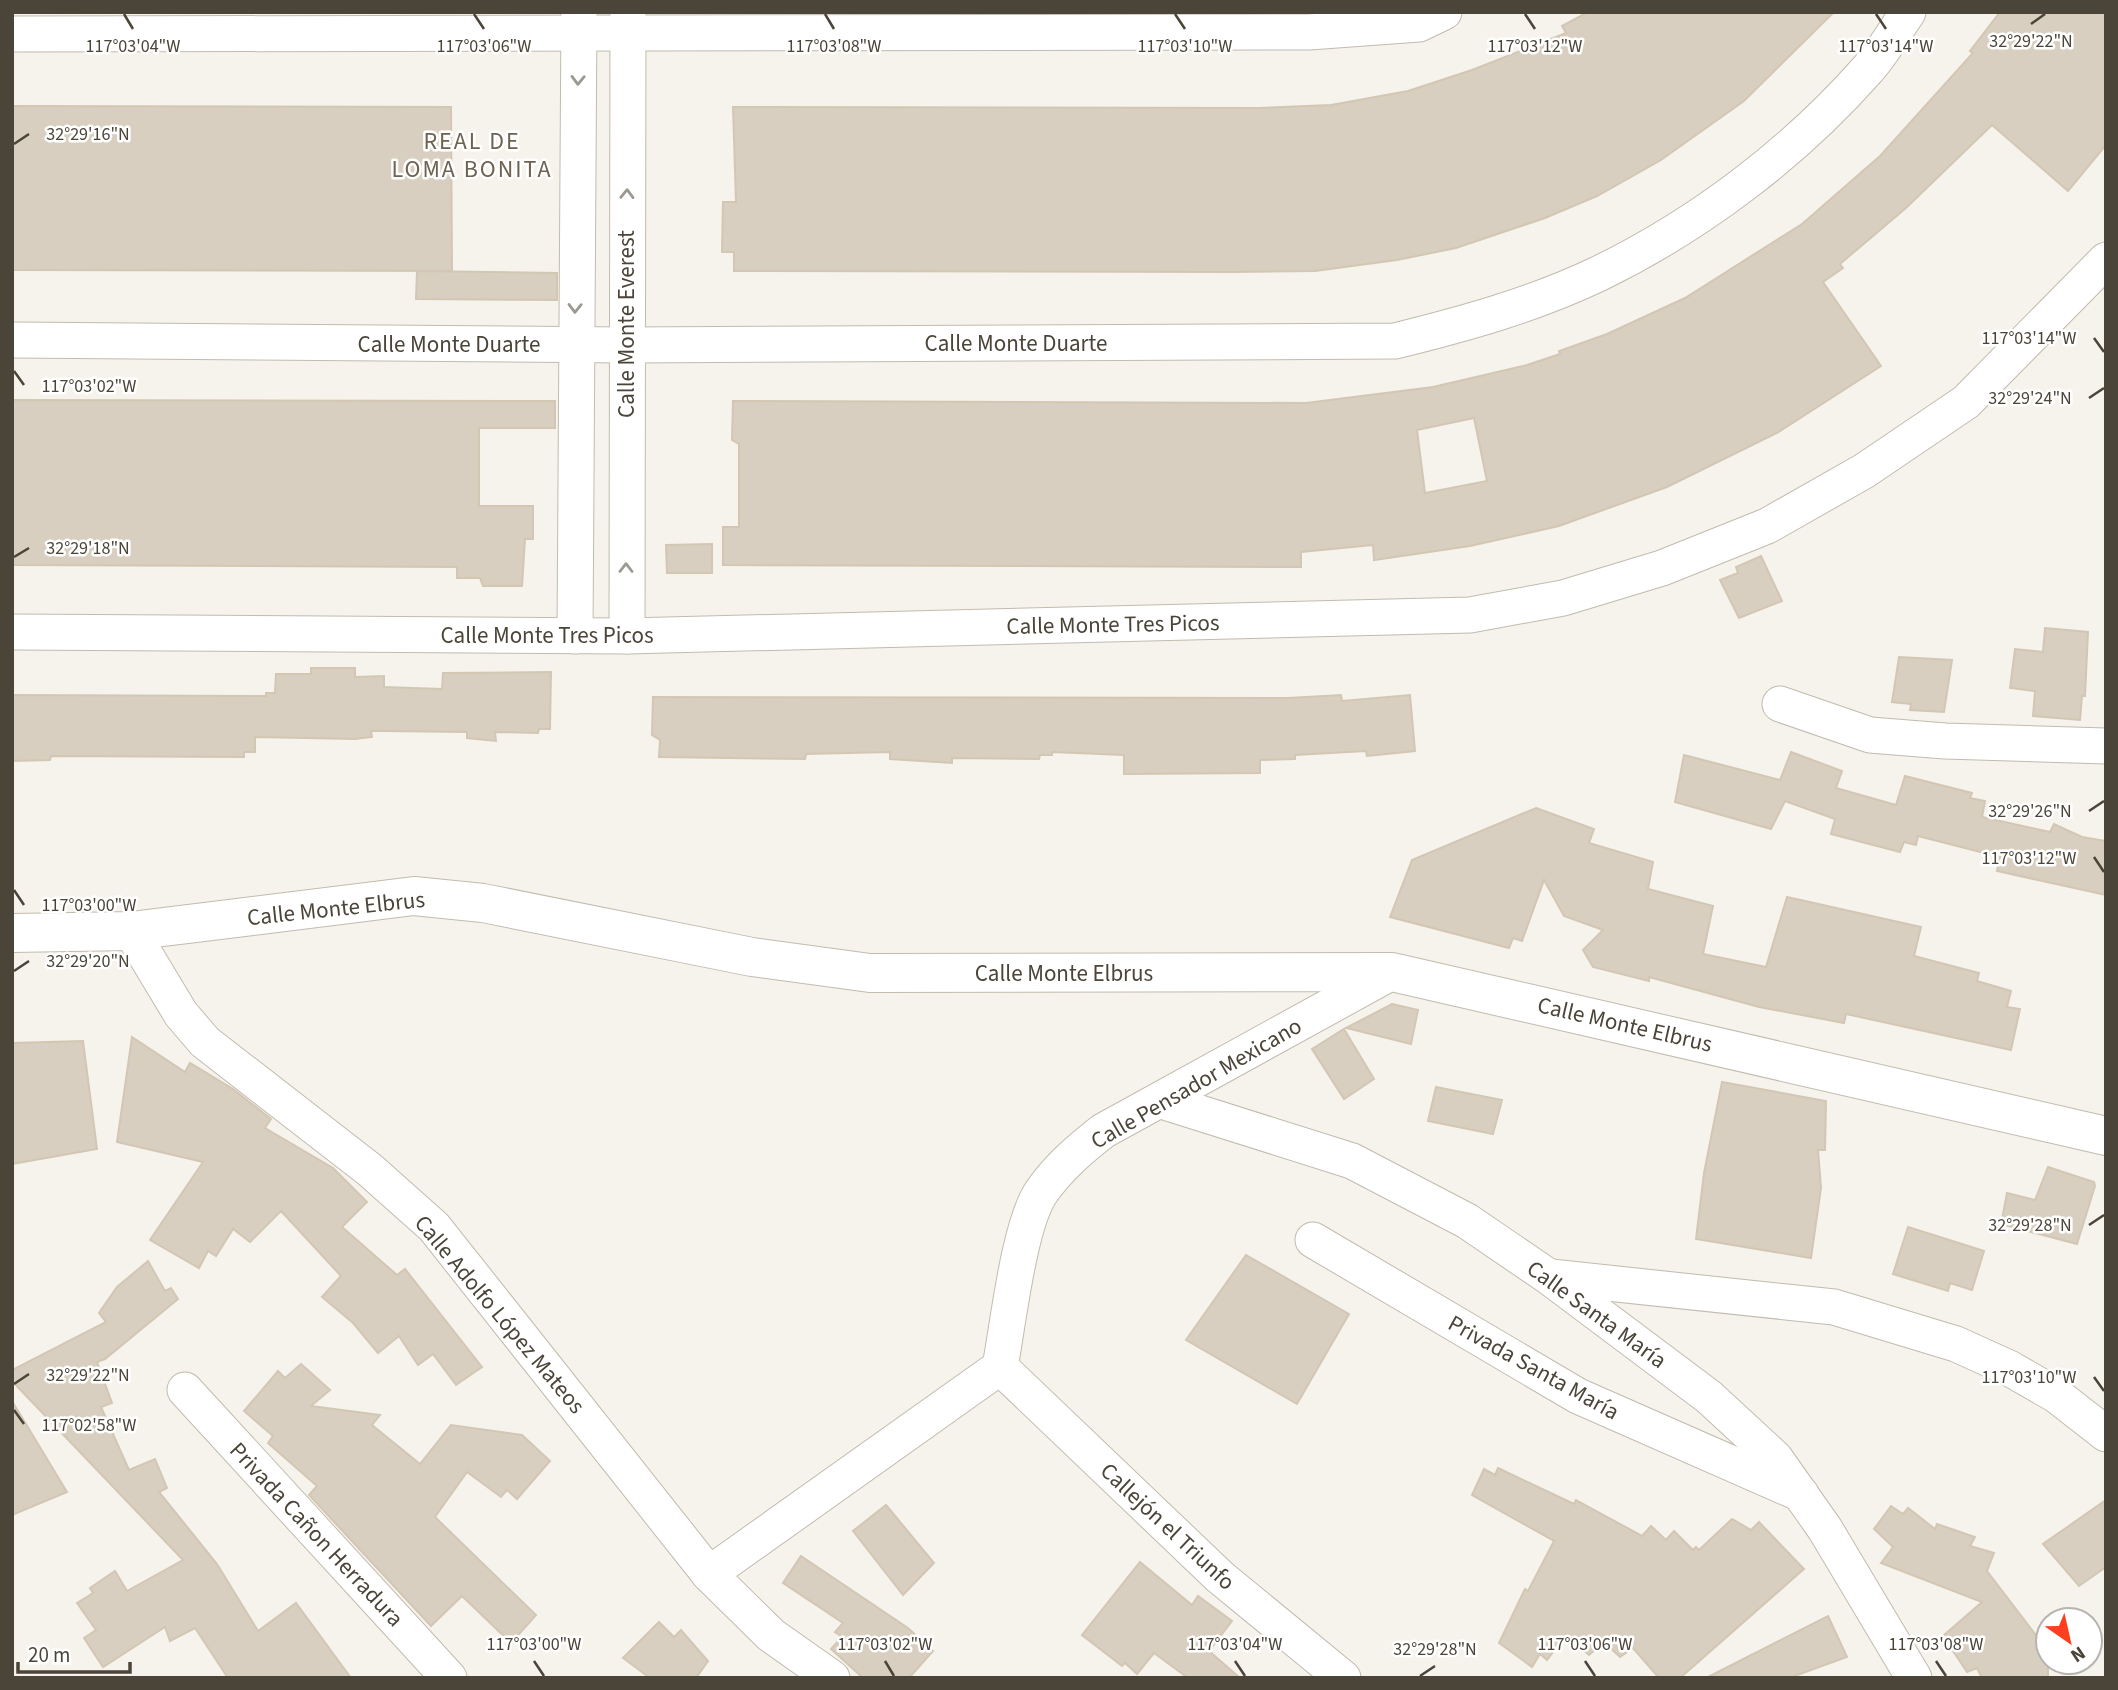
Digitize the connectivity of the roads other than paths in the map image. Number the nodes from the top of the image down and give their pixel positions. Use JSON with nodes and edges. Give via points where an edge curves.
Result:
{"nodes":[{"id":1,"x":1444,"y":12,"type":"edge"},
{"id":2,"x":1908,"y":12,"type":"edge"},
{"id":3,"x":578,"y":22,"type":"edge"},
{"id":4,"x":628,"y":23,"type":"edge"},
{"id":5,"x":12,"y":34,"type":"edge"},
{"id":6,"x":2106,"y":260,"type":"edge"},
{"id":7,"x":12,"y":340,"type":"edge"},
{"id":8,"x":575,"y":345,"type":"junction"},
{"id":9,"x":625,"y":345,"type":"junction"},
{"id":10,"x":12,"y":632,"type":"edge"},
{"id":11,"x":575,"y":636,"type":"junction"},
{"id":12,"x":627,"y":636,"type":"junction"},
{"id":13,"x":1780,"y":704,"type":"dead end"},
{"id":14,"x":2106,"y":746,"type":"edge"},
{"id":15,"x":131,"y":931,"type":"junction"},
{"id":16,"x":12,"y":933,"type":"edge"},
{"id":17,"x":1392,"y":972,"type":"junction"},
{"id":18,"x":1162,"y":1101,"type":"junction"},
{"id":19,"x":2106,"y":1136,"type":"edge"},
{"id":20,"x":1314,"y":1240,"type":"dead end"},
{"id":21,"x":1549,"y":1277,"type":"junction"},
{"id":22,"x":1000,"y":1367,"type":"junction"},
{"id":23,"x":185,"y":1390,"type":"dead end"},
{"id":24,"x":2106,"y":1434,"type":"edge"},
{"id":25,"x":1801,"y":1494,"type":"junction"},
{"id":26,"x":709,"y":1574,"type":"junction"},
{"id":27,"x":449,"y":1678,"type":"edge"},
{"id":28,"x":832,"y":1678,"type":"edge"},
{"id":29,"x":1343,"y":1678,"type":"edge"},
{"id":30,"x":1914,"y":1678,"type":"edge"}],
"edges":[{"from":1,"to":4,"type":"street","via":[[1419,24],[1309,32]]},
{"from":2,"to":9,"type":"street","name":"Calle Monte Duarte","via":[[1870,68],[1751,179],[1674,232],[1598,274],[1462,324],[1395,341]]},
{"from":3,"to":4,"type":"street"},
{"from":3,"to":5,"type":"street"},
{"from":3,"to":8,"type":"street","one_way":true},
{"from":9,"to":4,"type":"street","name":"Calle Monte Everest","one_way":true},
{"from":6,"to":12,"type":"street","name":"Calle Monte Tres Picos","via":[[1966,402],[1864,471],[1767,526],[1662,569],[1563,598],[1470,615]]},
{"from":7,"to":8,"type":"street","name":"Calle Monte Duarte"},
{"from":8,"to":9,"type":"street","name":"Calle Monte Duarte"},
{"from":8,"to":11,"type":"street"},
{"from":12,"to":9,"type":"street","name":"Calle Monte Everest","one_way":true},
{"from":10,"to":11,"type":"street","name":"Calle Monte Tres Picos"},
{"from":11,"to":12,"type":"street","name":"Calle Monte Tres Picos"},
{"from":13,"to":14,"type":"street","via":[[1870,735]]},
{"from":15,"to":16,"type":"street","name":"Calle Monte Elbrus"},
{"from":15,"to":17,"type":"street","name":"Calle Monte Elbrus","via":[[414,896],[483,902],[752,957],[870,973]]},
{"from":15,"to":26,"type":"street","name":"Calle Adolfo López Mateos","via":[[181,1014],[205,1042],[370,1170],[434,1227]]},
{"from":17,"to":18,"type":"street","name":"Calle Pensador Mexicano"},
{"from":17,"to":19,"type":"street","name":"Calle Monte Elbrus"},
{"from":18,"to":21,"type":"street","name":"Calle Santa María","via":[[1352,1161],[1467,1221]]},
{"from":18,"to":22,"type":"street","name":"Calle Pensador Mexicano","via":[[1093,1139],[1040,1192],[1026,1229]]},
{"from":20,"to":25,"type":"street","name":"Privada Santa María","via":[[1578,1396]]},
{"from":21,"to":24,"type":"street","via":[[1834,1307],[1956,1344],[2009,1368],[2056,1395]]},
{"from":21,"to":25,"type":"street","name":"Calle Santa María","via":[[1709,1397],[1775,1458]]},
{"from":22,"to":26,"type":"street"},
{"from":22,"to":29,"type":"street","name":"Callejón el Triunfo","via":[[1220,1577]]},
{"from":23,"to":27,"type":"street","name":"Privada Cañon Herradura"},
{"from":25,"to":30,"type":"street","name":"Calle Santa María"},
{"from":26,"to":28,"type":"street","name":"Calle Adolfo López Mateos","via":[[771,1635]]}]}
